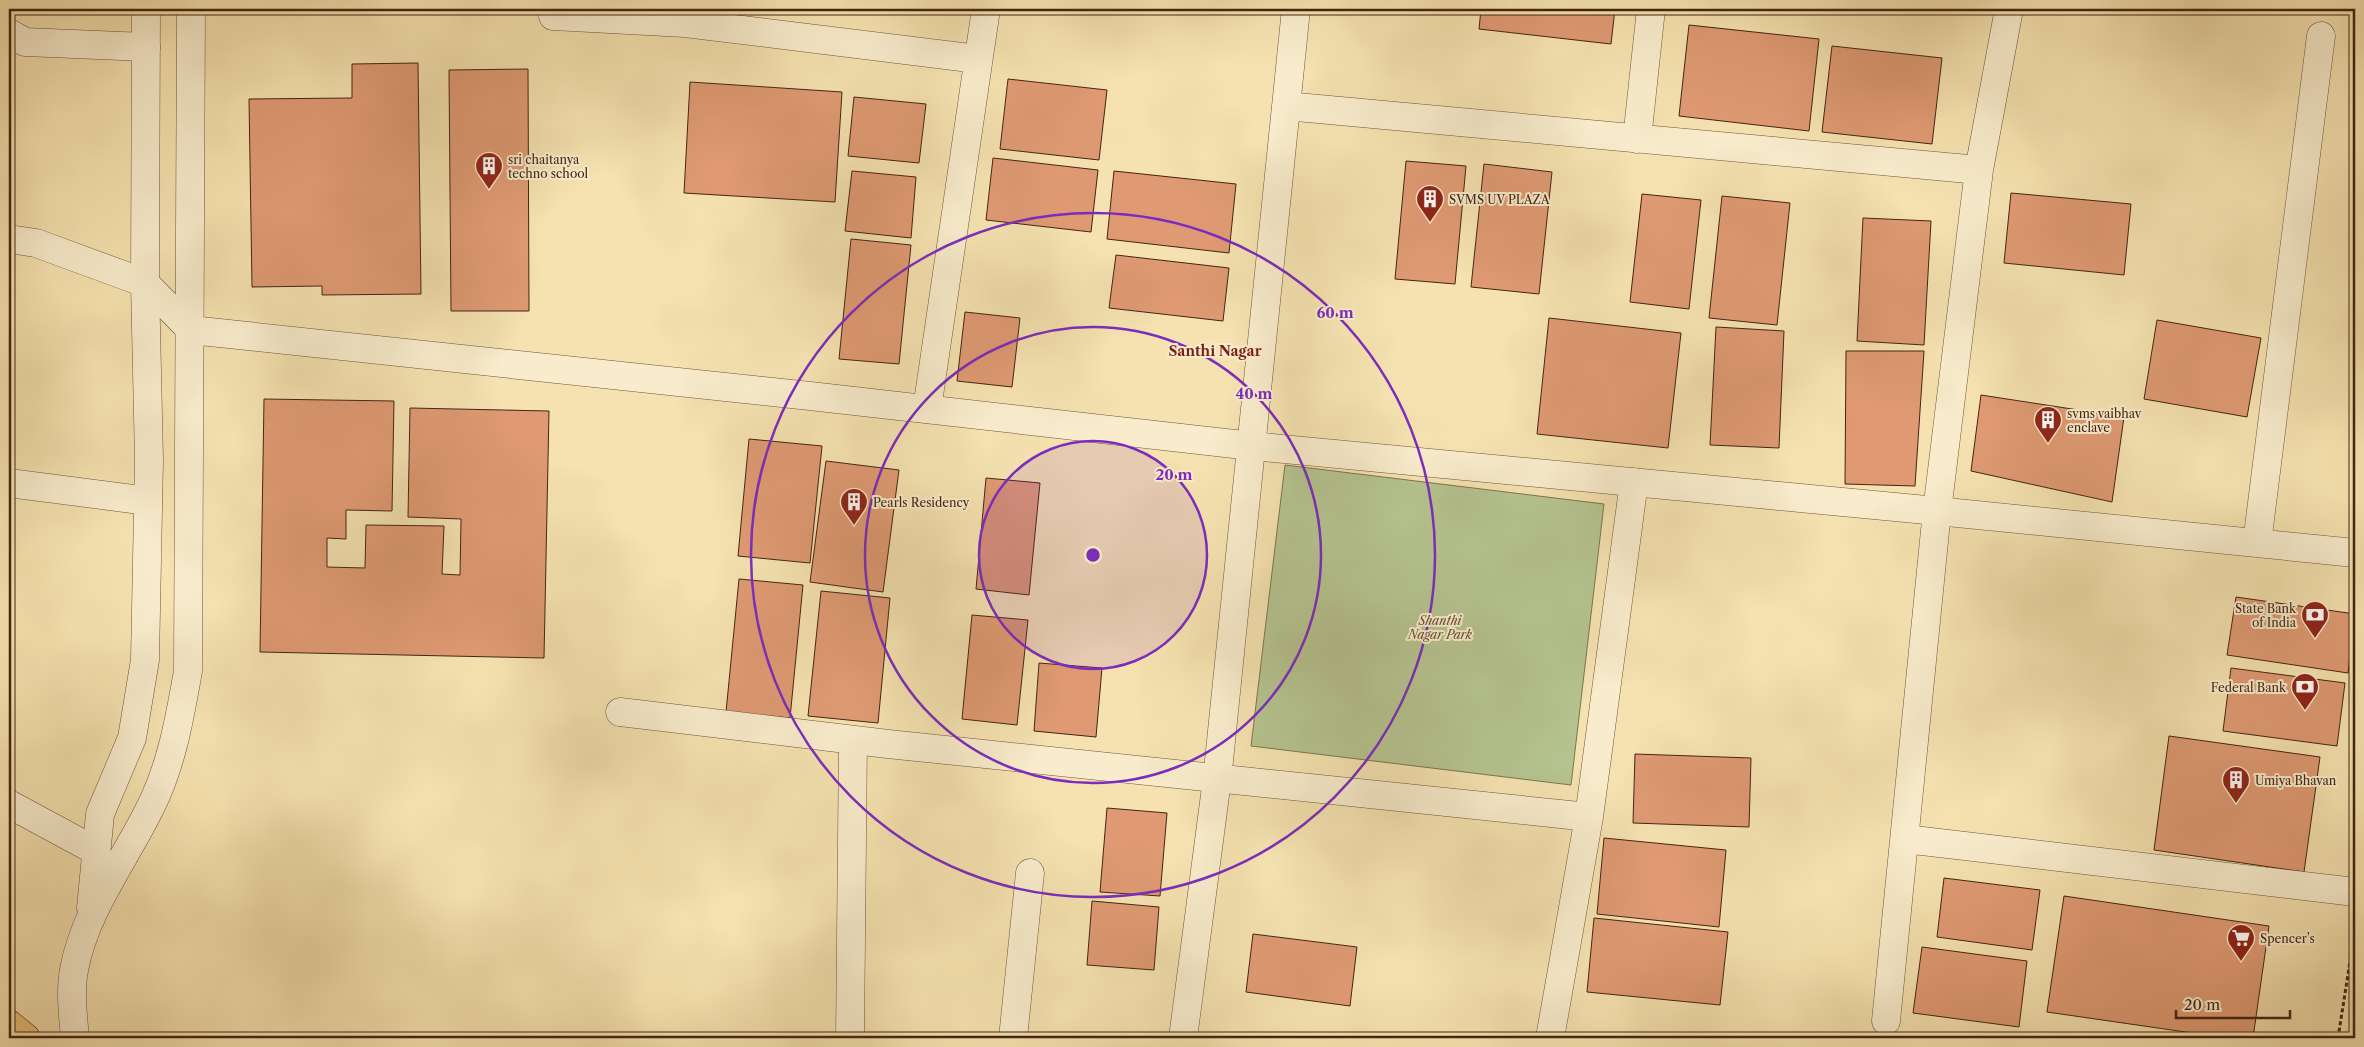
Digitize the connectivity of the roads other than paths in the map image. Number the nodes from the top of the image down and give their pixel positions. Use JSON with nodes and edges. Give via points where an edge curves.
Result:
{"nodes":[{"id":1,"x":146,"y":9,"type":"edge"},
{"id":2,"x":191,"y":9,"type":"edge"},
{"id":3,"x":986,"y":9,"type":"edge"},
{"id":4,"x":1296,"y":9,"type":"edge"},
{"id":5,"x":1651,"y":9,"type":"edge"},
{"id":6,"x":2009,"y":9,"type":"edge"},
{"id":7,"x":553,"y":16,"type":"dead end"},
{"id":8,"x":9,"y":33,"type":"edge"},
{"id":9,"x":2321,"y":36,"type":"dead end"},
{"id":10,"x":146,"y":47,"type":"junction"},
{"id":11,"x":978,"y":59,"type":"junction"},
{"id":12,"x":1286,"y":106,"type":"junction"},
{"id":13,"x":1637,"y":139,"type":"junction"},
{"id":14,"x":1979,"y":170,"type":"junction"},
{"id":15,"x":9,"y":239,"type":"edge"},
{"id":16,"x":145,"y":283,"type":"junction"},
{"id":17,"x":191,"y":330,"type":"junction"},
{"id":18,"x":927,"y":409,"type":"junction"},
{"id":19,"x":1252,"y":446,"type":"junction"},
{"id":20,"x":1634,"y":482,"type":"junction"},
{"id":21,"x":9,"y":484,"type":"edge"},
{"id":22,"x":148,"y":501,"type":"junction"},
{"id":23,"x":1937,"y":511,"type":"junction"},
{"id":24,"x":2257,"y":543,"type":"junction"},
{"id":25,"x":2355,"y":553,"type":"edge"},
{"id":26,"x":620,"y":712,"type":"dead end"},
{"id":27,"x":853,"y":740,"type":"junction"},
{"id":28,"x":1217,"y":780,"type":"junction"},
{"id":29,"x":9,"y":804,"type":"edge"},
{"id":30,"x":1589,"y":817,"type":"junction"},
{"id":31,"x":1905,"y":839,"type":"junction"},
{"id":32,"x":96,"y":850,"type":"junction"},
{"id":33,"x":1030,"y":873,"type":"dead end"},
{"id":34,"x":2355,"y":892,"type":"edge"},
{"id":35,"x":90,"y":920,"type":"junction"},
{"id":36,"x":1886,"y":1020,"type":"dead end"},
{"id":37,"x":9,"y":1024,"type":"edge"},
{"id":38,"x":26,"y":1038,"type":"edge"},
{"id":39,"x":75,"y":1038,"type":"edge"},
{"id":40,"x":850,"y":1038,"type":"edge"},
{"id":41,"x":1013,"y":1038,"type":"edge"},
{"id":42,"x":1184,"y":1038,"type":"edge"},
{"id":43,"x":1550,"y":1038,"type":"edge"}],
"edges":[{"from":1,"to":10,"type":"street"},
{"from":2,"to":17,"type":"street"},
{"from":3,"to":11,"type":"street"},
{"from":4,"to":12,"type":"street"},
{"from":5,"to":13,"type":"street"},
{"from":6,"to":14,"type":"street"},
{"from":7,"to":11,"type":"street","via":[[685,23]]},
{"from":8,"to":10,"type":"street","via":[[26,42]]},
{"from":9,"to":24,"type":"street"},
{"from":10,"to":16,"type":"street"},
{"from":11,"to":18,"type":"street"},
{"from":12,"to":13,"type":"street"},
{"from":12,"to":19,"type":"street"},
{"from":13,"to":14,"type":"street"},
{"from":14,"to":23,"type":"street"},
{"from":15,"to":16,"type":"street","via":[[36,242]]},
{"from":16,"to":17,"type":"street"},
{"from":16,"to":22,"type":"street"},
{"from":17,"to":18,"type":"street"},
{"from":17,"to":35,"type":"street","via":[[186,680],[176,738],[152,804]]},
{"from":18,"to":19,"type":"street"},
{"from":19,"to":20,"type":"street"},
{"from":19,"to":28,"type":"street"},
{"from":20,"to":23,"type":"street"},
{"from":20,"to":30,"type":"street"},
{"from":21,"to":22,"type":"street"},
{"from":22,"to":32,"type":"street","via":[[145,660],[132,738],[100,814]]},
{"from":23,"to":24,"type":"street"},
{"from":23,"to":31,"type":"street"},
{"from":24,"to":25,"type":"street"},
{"from":26,"to":27,"type":"street"},
{"from":27,"to":28,"type":"street"},
{"from":27,"to":40,"type":"street"},
{"from":28,"to":30,"type":"street"},
{"from":28,"to":42,"type":"street"},
{"from":29,"to":32,"type":"street"},
{"from":30,"to":43,"type":"street"},
{"from":31,"to":34,"type":"street"},
{"from":31,"to":36,"type":"street"},
{"from":32,"to":35,"type":"street"},
{"from":33,"to":41,"type":"street"},
{"from":35,"to":39,"type":"street","via":[[74,970]]},
{"from":37,"to":38,"type":"main road"}]}
